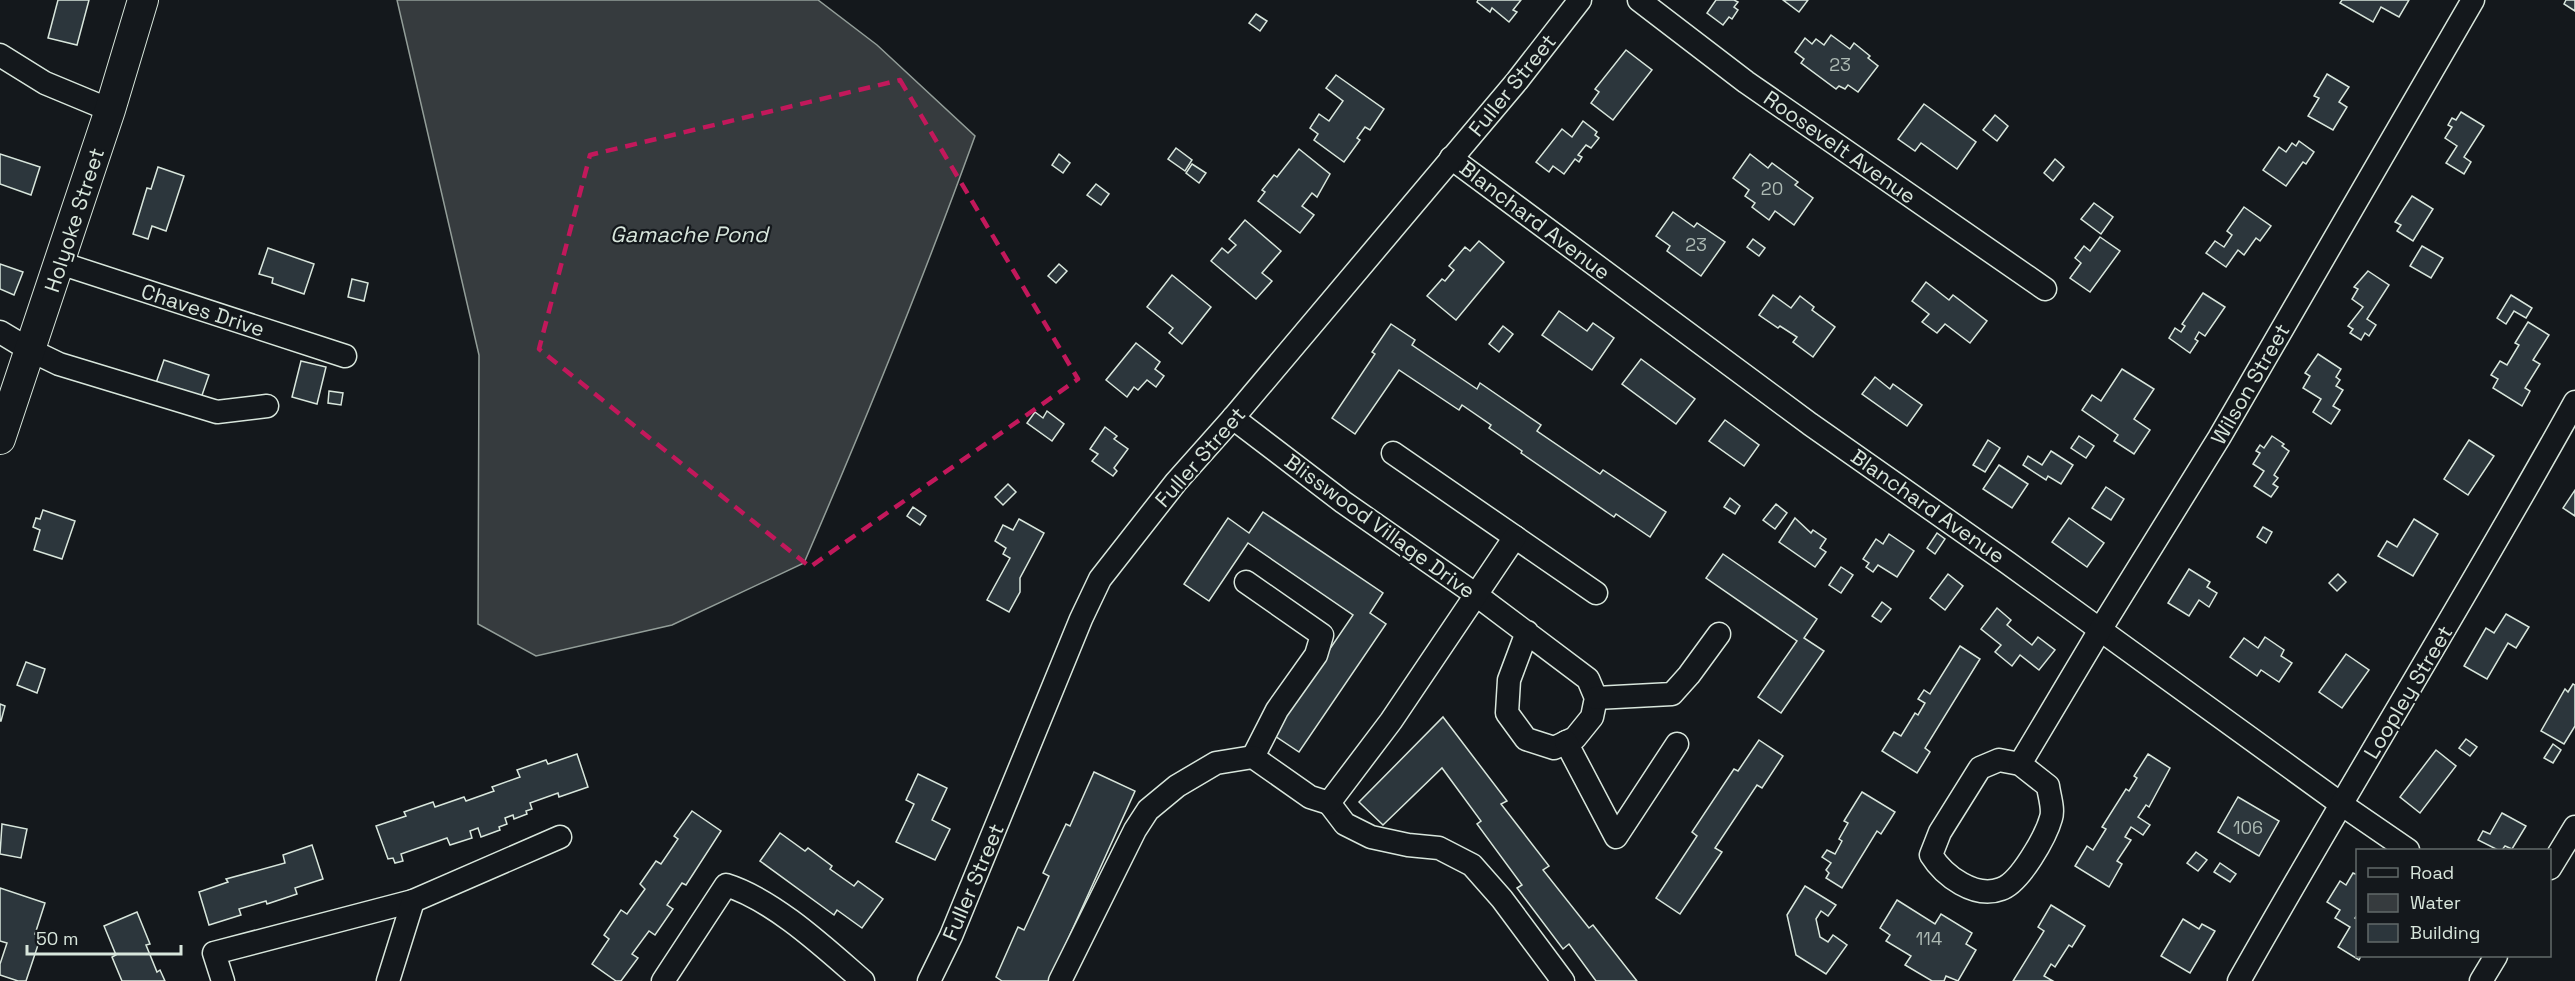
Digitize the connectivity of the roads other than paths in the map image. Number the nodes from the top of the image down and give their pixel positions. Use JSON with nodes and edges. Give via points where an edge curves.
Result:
{"nodes":[{"id":1,"x":142,"y":0,"type":"edge"},
{"id":2,"x":1580,"y":0,"type":"edge"},
{"id":3,"x":1639,"y":0,"type":"edge"},
{"id":4,"x":2473,"y":0,"type":"edge"},
{"id":5,"x":0,"y":55,"type":"edge"},
{"id":6,"x":110,"y":110,"type":"junction"},
{"id":7,"x":1451,"y":158,"type":"junction"},
{"id":8,"x":60,"y":263,"type":"junction"},
{"id":9,"x":2045,"y":289,"type":"dead end"},
{"id":10,"x":0,"y":332,"type":"edge"},
{"id":11,"x":30,"y":350,"type":"junction"},
{"id":12,"x":345,"y":356,"type":"dead end"},
{"id":13,"x":2575,"y":402,"type":"edge"},
{"id":14,"x":267,"y":406,"type":"dead end"},
{"id":15,"x":1233,"y":418,"type":"junction"},
{"id":16,"x":0,"y":439,"type":"edge"},
{"id":17,"x":1393,"y":453,"type":"dead end"},
{"id":18,"x":1515,"y":537,"type":"junction"},
{"id":19,"x":1246,"y":582,"type":"dead end"},
{"id":20,"x":1596,"y":593,"type":"dead end"},
{"id":21,"x":1475,"y":594,"type":"junction"},
{"id":22,"x":2100,"y":630,"type":"junction"},
{"id":23,"x":1527,"y":632,"type":"junction"},
{"id":24,"x":1719,"y":634,"type":"dead end"},
{"id":25,"x":1596,"y":698,"type":"junction"},
{"id":26,"x":1566,"y":742,"type":"junction"},
{"id":27,"x":1677,"y":744,"type":"dead end"},
{"id":28,"x":1253,"y":757,"type":"junction"},
{"id":29,"x":2020,"y":765,"type":"junction"},
{"id":30,"x":1329,"y":803,"type":"junction"},
{"id":31,"x":2341,"y":804,"type":"junction"},
{"id":32,"x":2575,"y":827,"type":"edge"},
{"id":33,"x":560,"y":837,"type":"dead end"},
{"id":34,"x":2407,"y":849,"type":"edge"},
{"id":35,"x":2551,"y":866,"type":"edge"},
{"id":36,"x":413,"y":901,"type":"junction"},
{"id":37,"x":2495,"y":957,"type":"edge"},
{"id":38,"x":224,"y":981,"type":"edge"},
{"id":39,"x":388,"y":981,"type":"edge"},
{"id":40,"x":663,"y":981,"type":"edge"},
{"id":41,"x":863,"y":981,"type":"edge"},
{"id":42,"x":929,"y":981,"type":"edge"},
{"id":43,"x":1060,"y":981,"type":"edge"},
{"id":44,"x":1563,"y":981,"type":"edge"},
{"id":45,"x":2239,"y":981,"type":"edge"},
{"id":46,"x":2481,"y":981,"type":"edge"}],
"edges":[{"from":1,"to":6,"type":"main road","name":"Holyoke Street"},
{"from":2,"to":7,"type":"street","name":"Fuller Street"},
{"from":3,"to":9,"type":"street","name":"Roosevelt Avenue","via":[[1746,82]]},
{"from":4,"to":22,"type":"street","name":"Wilson Street","via":[[2219,438]]},
{"from":5,"to":6,"type":"street","via":[[45,83]]},
{"from":6,"to":8,"type":"main road","name":"Holyoke Street"},
{"from":7,"to":15,"type":"street","name":"Fuller Street"},
{"from":7,"to":22,"type":"street","name":"Blanchard Avenue","via":[[1810,424]]},
{"from":8,"to":11,"type":"main road","name":"Holyoke Street"},
{"from":8,"to":12,"type":"street","name":"Chaves Drive"},
{"from":10,"to":11,"type":"street"},
{"from":11,"to":14,"type":"street","via":[[59,364],[217,412]]},
{"from":11,"to":16,"type":"main road","name":"Holyoke Street"},
{"from":13,"to":31,"type":"street","name":"Loopley Street"},
{"from":15,"to":21,"type":"street","name":"Blisswood Village Drive","via":[[1343,502]]},
{"from":15,"to":42,"type":"street","name":"Fuller Street","via":[[1176,482],[1100,579]]},
{"from":17,"to":18,"type":"street"},
{"from":18,"to":20,"type":"street"},
{"from":18,"to":21,"type":"street"},
{"from":19,"to":28,"type":"street","via":[[1322,635],[1316,655],[1277,710]]},
{"from":21,"to":23,"type":"street","name":"Blisswood Village Drive"},
{"from":21,"to":30,"type":"street","via":[[1391,721]]},
{"from":22,"to":29,"type":"street","name":"Wilson Street"},
{"from":22,"to":31,"type":"street","name":"Blanchard Avenue"},
{"from":23,"to":25,"type":"street","name":"Blisswood Village Drive","via":[[1588,680]]},
{"from":23,"to":26,"type":"street","via":[[1509,680],[1507,713],[1526,739],[1554,748]]},
{"from":24,"to":25,"type":"street","via":[[1672,694]]},
{"from":25,"to":26,"type":"street","via":[[1592,717],[1575,738]]},
{"from":26,"to":27,"type":"street","via":[[1616,837]]},
{"from":28,"to":30,"type":"street","via":[[1310,797]]},
{"from":28,"to":43,"type":"street","via":[[1216,764],[1176,786],[1148,810]]},
{"from":29,"to":29,"type":"street","via":[[1999,760],[1980,768],[1940,832],[1931,855],[1939,868],[1957,881],[1981,891],[2002,889],[2023,870],[2041,841],[2052,816],[2048,786]]},
{"from":30,"to":44,"type":"street","via":[[1345,824],[1371,837],[1439,848],[1472,865]]},
{"from":31,"to":34,"type":"street","name":"Blanchard Avenue"},
{"from":31,"to":45,"type":"street","name":"Loopley Street"},
{"from":32,"to":35,"type":"street"},
{"from":33,"to":36,"type":"street"},
{"from":36,"to":38,"type":"street","via":[[214,953]]},
{"from":36,"to":39,"type":"street"},
{"from":37,"to":46,"type":"street"},
{"from":40,"to":41,"type":"street","via":[[726,885],[746,891],[815,939]]}]}
